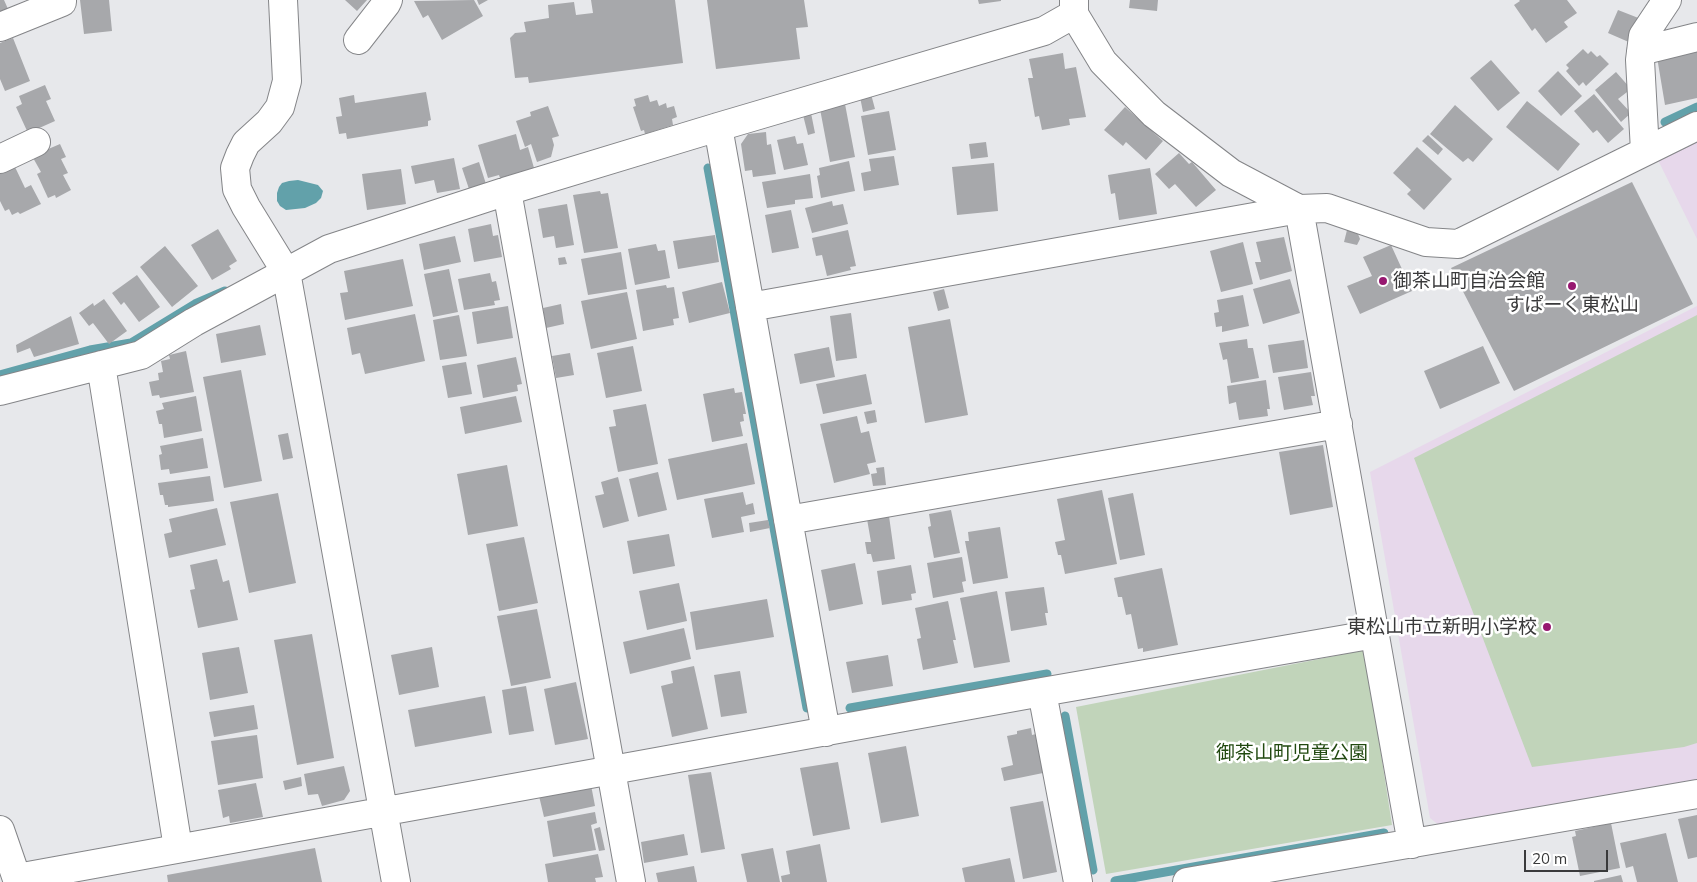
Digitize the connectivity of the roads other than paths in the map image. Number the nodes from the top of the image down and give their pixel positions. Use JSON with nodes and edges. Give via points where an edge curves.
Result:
{"nodes":[{"id":1,"x":62,"y":0,"type":"edge"},
{"id":2,"x":284,"y":0,"type":"edge"},
{"id":3,"x":388,"y":0,"type":"edge"},
{"id":4,"x":1667,"y":0,"type":"edge"},
{"id":5,"x":1074,"y":7,"type":"edge"},
{"id":6,"x":0,"y":28,"type":"edge"},
{"id":7,"x":1697,"y":37,"type":"edge"},
{"id":8,"x":358,"y":40,"type":"dead end"},
{"id":9,"x":1641,"y":51,"type":"junction"},
{"id":10,"x":1697,"y":126,"type":"edge"},
{"id":11,"x":718,"y":127,"type":"junction"},
{"id":12,"x":36,"y":142,"type":"dead end"},
{"id":13,"x":2,"y":151,"type":"edge"},
{"id":14,"x":1645,"y":151,"type":"junction"},
{"id":15,"x":507,"y":191,"type":"junction"},
{"id":16,"x":1299,"y":209,"type":"junction"},
{"id":17,"x":286,"y":272,"type":"junction"},
{"id":18,"x":750,"y":307,"type":"junction"},
{"id":19,"x":101,"y":365,"type":"junction"},
{"id":20,"x":0,"y":391,"type":"edge"},
{"id":21,"x":1338,"y":424,"type":"junction"},
{"id":22,"x":788,"y":520,"type":"junction"},
{"id":23,"x":1375,"y":634,"type":"junction"},
{"id":24,"x":1042,"y":692,"type":"junction"},
{"id":25,"x":826,"y":732,"type":"junction"},
{"id":26,"x":610,"y":770,"type":"junction"},
{"id":27,"x":1697,"y":794,"type":"edge"},
{"id":28,"x":383,"y":811,"type":"junction"},
{"id":29,"x":0,"y":830,"type":"edge"},
{"id":30,"x":1412,"y":844,"type":"junction"},
{"id":31,"x":178,"y":848,"type":"junction"},
{"id":32,"x":18,"y":880,"type":"edge"},
{"id":33,"x":396,"y":882,"type":"edge"},
{"id":34,"x":631,"y":882,"type":"edge"},
{"id":35,"x":1078,"y":882,"type":"edge"},
{"id":36,"x":1187,"y":882,"type":"edge"}],
"edges":[{"from":1,"to":6,"type":"street"},
{"from":2,"to":17,"type":"street","via":[[287,81],[280,107],[246,143],[236,168],[237,189]]},
{"from":3,"to":8,"type":"street"},
{"from":4,"to":9,"type":"street","via":[[1643,36]]},
{"from":5,"to":11,"type":"street","via":[[1044,31]]},
{"from":5,"to":16,"type":"street","via":[[1103,62],[1154,114],[1231,173]]},
{"from":7,"to":9,"type":"street"},
{"from":9,"to":14,"type":"street"},
{"from":10,"to":14,"type":"street"},
{"from":11,"to":15,"type":"street"},
{"from":11,"to":18,"type":"street"},
{"from":12,"to":13,"type":"street"},
{"from":14,"to":16,"type":"street","via":[[1458,244],[1426,242],[1327,208]]},
{"from":15,"to":17,"type":"street","via":[[329,249]]},
{"from":15,"to":26,"type":"street"},
{"from":16,"to":18,"type":"street"},
{"from":16,"to":21,"type":"street"},
{"from":17,"to":19,"type":"street","via":[[141,355]]},
{"from":17,"to":28,"type":"street"},
{"from":18,"to":22,"type":"street"},
{"from":19,"to":20,"type":"street"},
{"from":19,"to":31,"type":"street"},
{"from":21,"to":22,"type":"street"},
{"from":21,"to":23,"type":"street"},
{"from":22,"to":25,"type":"street"},
{"from":23,"to":24,"type":"street"},
{"from":23,"to":30,"type":"street"},
{"from":24,"to":25,"type":"street"},
{"from":24,"to":35,"type":"street"},
{"from":25,"to":26,"type":"street"},
{"from":26,"to":28,"type":"street"},
{"from":26,"to":34,"type":"street"},
{"from":27,"to":30,"type":"street"},
{"from":28,"to":31,"type":"street"},
{"from":28,"to":33,"type":"street"},
{"from":29,"to":32,"type":"street"},
{"from":30,"to":36,"type":"street"},
{"from":31,"to":32,"type":"street"}]}
